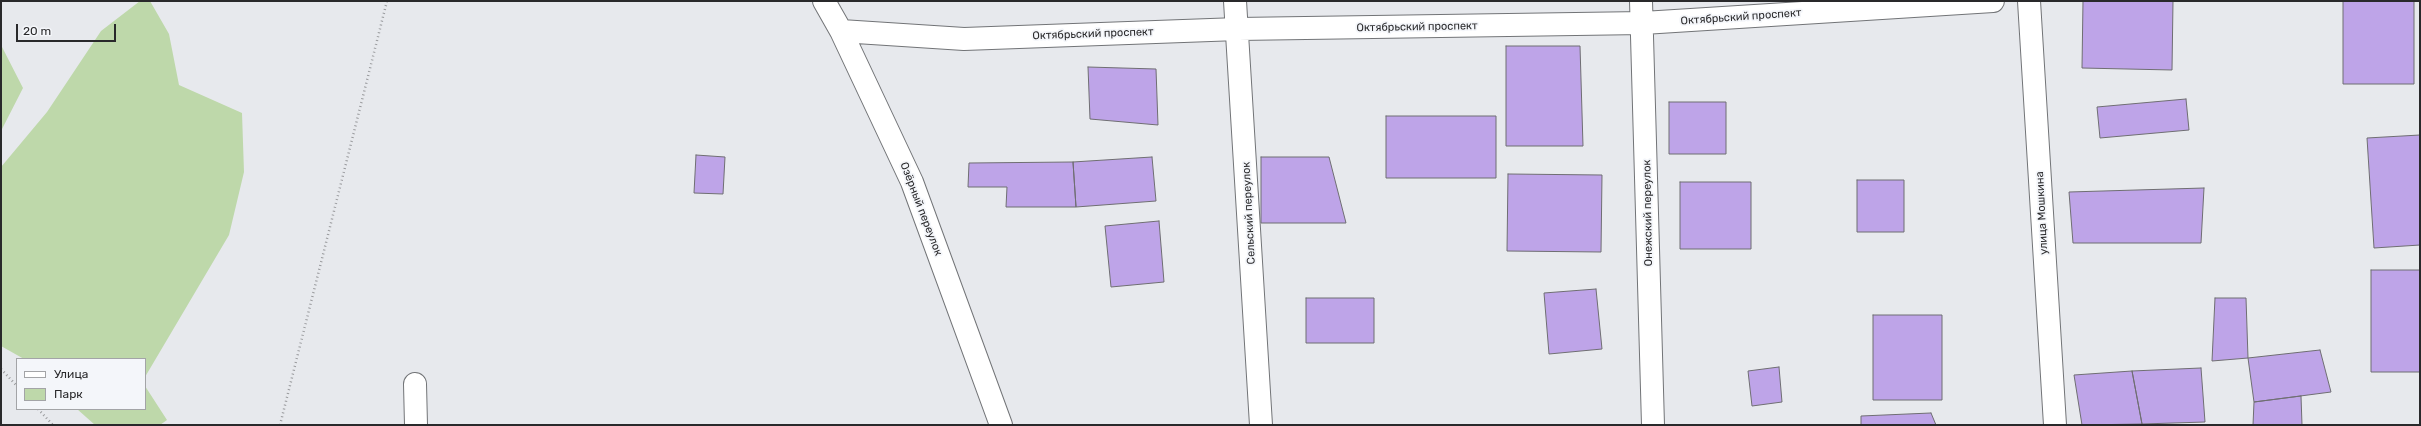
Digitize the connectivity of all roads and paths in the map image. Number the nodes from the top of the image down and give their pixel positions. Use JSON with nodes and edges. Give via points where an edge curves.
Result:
{"nodes":[{"id":1,"x":387,"y":1,"type":"edge"},
{"id":2,"x":824,"y":1,"type":"edge"},
{"id":3,"x":1235,"y":1,"type":"edge"},
{"id":4,"x":1641,"y":1,"type":"edge"},
{"id":5,"x":1993,"y":1,"type":"edge"},
{"id":6,"x":2029,"y":1,"type":"edge"},
{"id":7,"x":1643,"y":23,"type":"junction"},
{"id":8,"x":1238,"y":30,"type":"junction"},
{"id":9,"x":841,"y":31,"type":"junction"},
{"id":10,"x":1,"y":369,"type":"edge"},
{"id":11,"x":415,"y":384,"type":"dead end"},
{"id":12,"x":16,"y":385,"type":"edge"},
{"id":13,"x":39,"y":410,"type":"edge"},
{"id":14,"x":53,"y":425,"type":"edge"},
{"id":15,"x":280,"y":425,"type":"edge"},
{"id":16,"x":416,"y":425,"type":"edge"},
{"id":17,"x":1001,"y":425,"type":"edge"},
{"id":18,"x":1261,"y":425,"type":"edge"},
{"id":19,"x":1653,"y":425,"type":"edge"},
{"id":20,"x":2055,"y":425,"type":"edge"}],
"edges":[{"from":1,"to":15,"type":"path"},
{"from":2,"to":9,"type":"street","name":"Озёрный переулок"},
{"from":3,"to":8,"type":"street","name":"Сельский переулок"},
{"from":4,"to":7,"type":"street","name":"Онежский переулок"},
{"from":5,"to":7,"type":"street","name":"Октябрьский проспект"},
{"from":6,"to":20,"type":"street","name":"улица Мошкина"},
{"from":7,"to":8,"type":"street","name":"Октябрьский проспект"},
{"from":7,"to":19,"type":"street","name":"Онежский переулок"},
{"from":8,"to":9,"type":"street","name":"Октябрьский проспект","via":[[964,39]]},
{"from":8,"to":18,"type":"street","name":"Сельский переулок"},
{"from":9,"to":17,"type":"street","name":"Озёрный переулок","via":[[912,182]]},
{"from":10,"to":12,"type":"path"},
{"from":11,"to":16,"type":"street"},
{"from":13,"to":14,"type":"path"}]}
